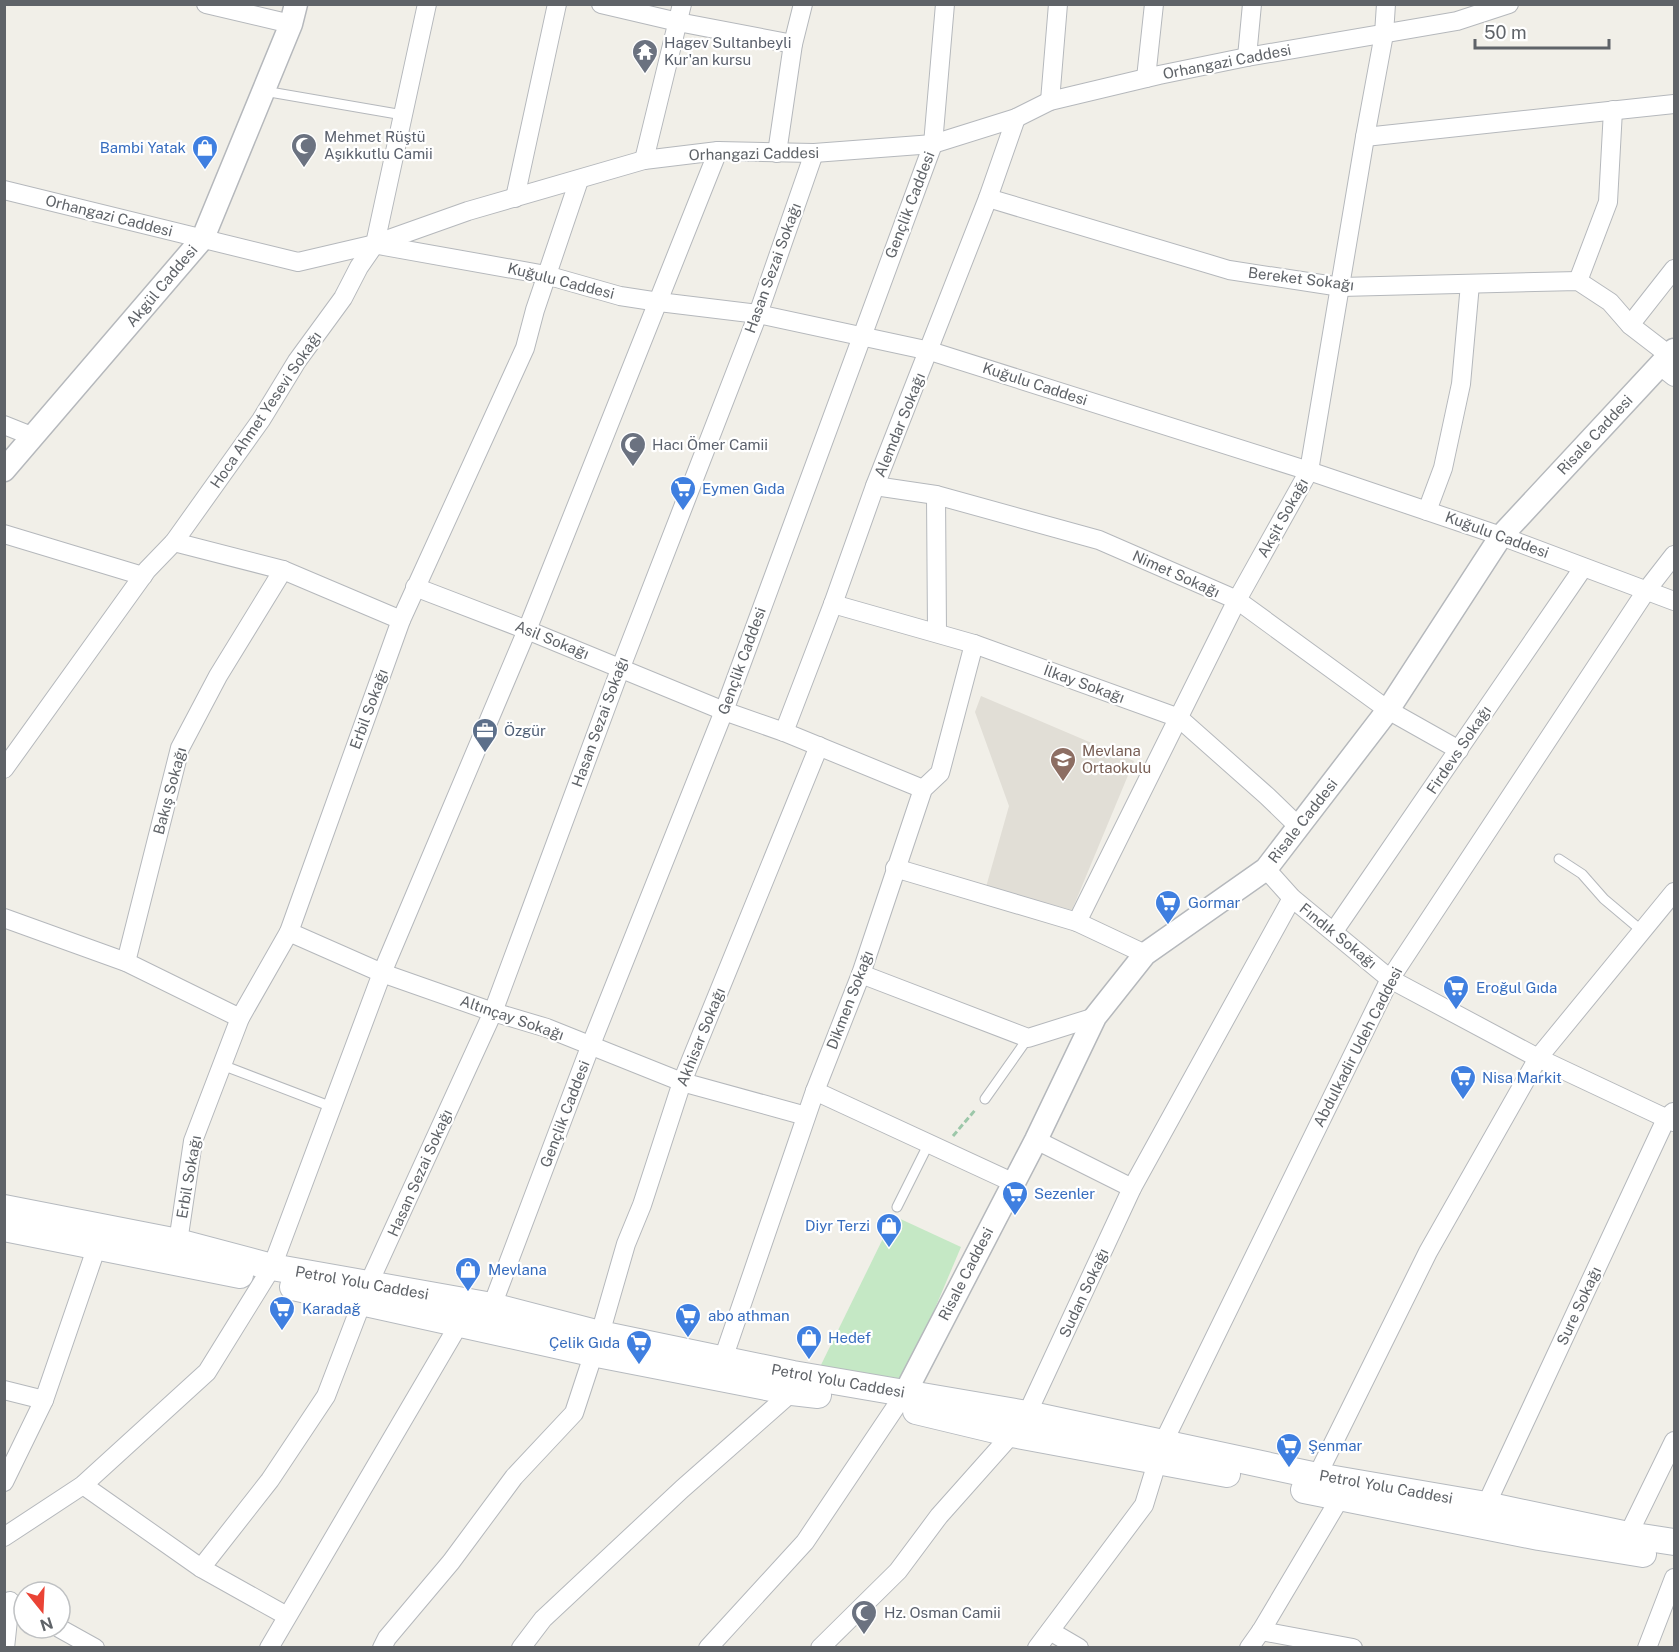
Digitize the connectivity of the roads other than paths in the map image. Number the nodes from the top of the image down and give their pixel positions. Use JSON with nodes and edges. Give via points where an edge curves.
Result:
{"nodes":[{"id":1,"x":206,"y":4,"type":"edge"},
{"id":2,"x":427,"y":4,"type":"edge"},
{"id":3,"x":556,"y":4,"type":"edge"},
{"id":4,"x":601,"y":4,"type":"edge"},
{"id":5,"x":803,"y":4,"type":"edge"},
{"id":6,"x":945,"y":4,"type":"edge"},
{"id":7,"x":1058,"y":4,"type":"edge"},
{"id":8,"x":1154,"y":4,"type":"edge"},
{"id":9,"x":1252,"y":4,"type":"edge"},
{"id":10,"x":1386,"y":4,"type":"edge"},
{"id":11,"x":1509,"y":4,"type":"edge"},
{"id":12,"x":680,"y":13,"type":"edge"},
{"id":13,"x":293,"y":14,"type":"edge"},
{"id":14,"x":1384,"y":34,"type":"junction"},
{"id":15,"x":794,"y":44,"type":"junction"},
{"id":16,"x":1247,"y":57,"type":"junction"},
{"id":17,"x":1146,"y":78,"type":"junction"},
{"id":18,"x":264,"y":91,"type":"junction"},
{"id":19,"x":1050,"y":101,"type":"junction"},
{"id":20,"x":1674,"y":104,"type":"edge"},
{"id":21,"x":1612,"y":110,"type":"junction"},
{"id":22,"x":403,"y":115,"type":"junction"},
{"id":23,"x":1016,"y":118,"type":"junction"},
{"id":24,"x":1365,"y":137,"type":"junction"},
{"id":25,"x":933,"y":144,"type":"junction"},
{"id":26,"x":718,"y":151,"type":"junction"},
{"id":27,"x":777,"y":153,"type":"junction"},
{"id":28,"x":814,"y":153,"type":"junction"},
{"id":29,"x":644,"y":160,"type":"junction"},
{"id":30,"x":579,"y":180,"type":"junction"},
{"id":31,"x":4,"y":190,"type":"edge"},
{"id":32,"x":515,"y":198,"type":"junction"},
{"id":33,"x":988,"y":198,"type":"junction"},
{"id":34,"x":203,"y":238,"type":"junction"},
{"id":35,"x":375,"y":244,"type":"junction"},
{"id":36,"x":1674,"y":269,"type":"edge"},
{"id":37,"x":546,"y":275,"type":"junction"},
{"id":38,"x":1578,"y":281,"type":"junction"},
{"id":39,"x":1470,"y":284,"type":"junction"},
{"id":40,"x":1341,"y":287,"type":"junction"},
{"id":41,"x":659,"y":302,"type":"junction"},
{"id":42,"x":758,"y":314,"type":"junction"},
{"id":43,"x":1630,"y":325,"type":"junction"},
{"id":44,"x":861,"y":337,"type":"junction"},
{"id":45,"x":930,"y":351,"type":"junction"},
{"id":46,"x":1670,"y":362,"type":"edge"},
{"id":47,"x":4,"y":425,"type":"edge"},
{"id":48,"x":34,"y":437,"type":"junction"},
{"id":49,"x":4,"y":470,"type":"edge"},
{"id":50,"x":1309,"y":471,"type":"junction"},
{"id":51,"x":875,"y":486,"type":"junction"},
{"id":52,"x":936,"y":495,"type":"junction"},
{"id":53,"x":1428,"y":511,"type":"junction"},
{"id":54,"x":4,"y":534,"type":"edge"},
{"id":55,"x":1501,"y":536,"type":"junction"},
{"id":56,"x":174,"y":542,"type":"junction"},
{"id":57,"x":1674,"y":555,"type":"edge"},
{"id":58,"x":1583,"y":567,"type":"junction"},
{"id":59,"x":282,"y":570,"type":"junction"},
{"id":60,"x":143,"y":576,"type":"junction"},
{"id":61,"x":415,"y":587,"type":"junction"},
{"id":62,"x":1646,"y":591,"type":"junction"},
{"id":63,"x":1237,"y":600,"type":"junction"},
{"id":64,"x":1674,"y":601,"type":"edge"},
{"id":65,"x":833,"y":604,"type":"junction"},
{"id":66,"x":401,"y":620,"type":"junction"},
{"id":67,"x":527,"y":630,"type":"junction"},
{"id":68,"x":937,"y":632,"type":"junction"},
{"id":69,"x":974,"y":644,"type":"junction"},
{"id":70,"x":621,"y":667,"type":"junction"},
{"id":71,"x":1388,"y":710,"type":"junction"},
{"id":72,"x":724,"y":711,"type":"junction"},
{"id":73,"x":1179,"y":718,"type":"junction"},
{"id":74,"x":784,"y":732,"type":"junction"},
{"id":75,"x":819,"y":746,"type":"junction"},
{"id":76,"x":1459,"y":750,"type":"junction"},
{"id":77,"x":4,"y":769,"type":"edge"},
{"id":78,"x":923,"y":789,"type":"junction"},
{"id":79,"x":1299,"y":827,"type":"junction"},
{"id":80,"x":1558,"y":859,"type":"dead end"},
{"id":81,"x":896,"y":868,"type":"junction"},
{"id":82,"x":1266,"y":869,"type":"junction"},
{"id":83,"x":1674,"y":893,"type":"edge"},
{"id":84,"x":1292,"y":898,"type":"junction"},
{"id":85,"x":4,"y":918,"type":"edge"},
{"id":86,"x":1077,"y":922,"type":"junction"},
{"id":87,"x":1334,"y":931,"type":"junction"},
{"id":88,"x":289,"y":932,"type":"junction"},
{"id":89,"x":1642,"y":932,"type":"junction"},
{"id":90,"x":1146,"y":954,"type":"junction"},
{"id":91,"x":126,"y":962,"type":"junction"},
{"id":92,"x":382,"y":974,"type":"junction"},
{"id":93,"x":861,"y":974,"type":"junction"},
{"id":94,"x":1390,"y":979,"type":"junction"},
{"id":95,"x":493,"y":1012,"type":"junction"},
{"id":96,"x":1095,"y":1017,"type":"junction"},
{"id":97,"x":240,"y":1018,"type":"junction"},
{"id":98,"x":1028,"y":1038,"type":"junction"},
{"id":99,"x":590,"y":1047,"type":"junction"},
{"id":100,"x":1538,"y":1058,"type":"junction"},
{"id":101,"x":222,"y":1065,"type":"junction"},
{"id":102,"x":682,"y":1082,"type":"junction"},
{"id":103,"x":815,"y":1090,"type":"junction"},
{"id":104,"x":985,"y":1099,"type":"road end"},
{"id":105,"x":332,"y":1107,"type":"junction"},
{"id":106,"x":806,"y":1116,"type":"junction"},
{"id":107,"x":1672,"y":1117,"type":"edge"},
{"id":108,"x":1036,"y":1140,"type":"junction"},
{"id":109,"x":935,"y":1146,"type":"junction"},
{"id":110,"x":1014,"y":1183,"type":"junction"},
{"id":111,"x":1132,"y":1188,"type":"junction"},
{"id":112,"x":897,"y":1207,"type":"dead end"},
{"id":113,"x":4,"y":1208,"type":"edge"},
{"id":114,"x":4,"y":1228,"type":"edge"},
{"id":115,"x":178,"y":1242,"type":"junction"},
{"id":116,"x":98,"y":1246,"type":"junction"},
{"id":117,"x":268,"y":1274,"type":"junction"},
{"id":118,"x":366,"y":1293,"type":"junction"},
{"id":119,"x":474,"y":1310,"type":"junction"},
{"id":120,"x":597,"y":1344,"type":"junction"},
{"id":121,"x":723,"y":1359,"type":"junction"},
{"id":122,"x":792,"y":1383,"type":"junction"},
{"id":123,"x":4,"y":1390,"type":"edge"},
{"id":124,"x":44,"y":1400,"type":"junction"},
{"id":125,"x":900,"y":1400,"type":"junction"},
{"id":126,"x":1020,"y":1424,"type":"junction"},
{"id":127,"x":1674,"y":1441,"type":"edge"},
{"id":128,"x":1160,"y":1452,"type":"junction"},
{"id":129,"x":1317,"y":1476,"type":"junction"},
{"id":130,"x":4,"y":1482,"type":"edge"},
{"id":131,"x":83,"y":1485,"type":"junction"},
{"id":132,"x":1346,"y":1489,"type":"junction"},
{"id":133,"x":1486,"y":1504,"type":"junction"},
{"id":134,"x":1628,"y":1534,"type":"junction"},
{"id":135,"x":4,"y":1537,"type":"edge"},
{"id":136,"x":1674,"y":1542,"type":"edge"},
{"id":137,"x":1674,"y":1560,"type":"edge"},
{"id":138,"x":201,"y":1568,"type":"junction"},
{"id":139,"x":1674,"y":1578,"type":"edge"},
{"id":140,"x":12,"y":1608,"type":"edge"},
{"id":141,"x":287,"y":1616,"type":"junction"},
{"id":142,"x":1050,"y":1631,"type":"junction"},
{"id":143,"x":1261,"y":1631,"type":"junction"},
{"id":144,"x":72,"y":1635,"type":"edge"},
{"id":145,"x":5,"y":1647,"type":"edge"},
{"id":146,"x":95,"y":1647,"type":"edge"},
{"id":147,"x":269,"y":1647,"type":"edge"},
{"id":148,"x":382,"y":1647,"type":"edge"},
{"id":149,"x":520,"y":1647,"type":"edge"},
{"id":150,"x":708,"y":1647,"type":"edge"},
{"id":151,"x":820,"y":1647,"type":"edge"},
{"id":152,"x":1037,"y":1647,"type":"edge"},
{"id":153,"x":1079,"y":1647,"type":"edge"},
{"id":154,"x":1249,"y":1647,"type":"edge"},
{"id":155,"x":1353,"y":1647,"type":"edge"},
{"id":156,"x":1647,"y":1647,"type":"edge"}],
"edges":[{"from":1,"to":13,"type":"street"},
{"from":2,"to":22,"type":"street","name":"Hoca Ahmet Yesevi Sokağı"},
{"from":3,"to":32,"type":"street"},
{"from":4,"to":12,"type":"street"},
{"from":5,"to":15,"type":"street"},
{"from":6,"to":25,"type":"street","name":"Gençlik Caddesi"},
{"from":7,"to":19,"type":"street"},
{"from":8,"to":17,"type":"street"},
{"from":9,"to":16,"type":"street"},
{"from":10,"to":14,"type":"street","name":"Akşit Sokağı"},
{"from":11,"to":14,"type":"street","name":"Orhangazi Caddesi","via":[[1456,21]]},
{"from":12,"to":15,"type":"street"},
{"from":12,"to":29,"type":"street"},
{"from":13,"to":18,"type":"street","name":"Akgül Caddesi"},
{"from":14,"to":16,"type":"street","name":"Orhangazi Caddesi"},
{"from":14,"to":24,"type":"street","name":"Akşit Sokağı"},
{"from":15,"to":27,"type":"street"},
{"from":16,"to":17,"type":"street","name":"Orhangazi Caddesi"},
{"from":17,"to":19,"type":"street","name":"Orhangazi Caddesi"},
{"from":18,"to":22,"type":"lane"},
{"from":18,"to":34,"type":"street","name":"Akgül Caddesi"},
{"from":19,"to":23,"type":"street","name":"Orhangazi Caddesi"},
{"from":20,"to":21,"type":"street"},
{"from":21,"to":24,"type":"street"},
{"from":21,"to":38,"type":"street","via":[[1608,202]]},
{"from":22,"to":35,"type":"street","name":"Hoca Ahmet Yesevi Sokağı"},
{"from":23,"to":25,"type":"street","name":"Orhangazi Caddesi"},
{"from":23,"to":33,"type":"street","name":"Alemdar Sokağı"},
{"from":24,"to":40,"type":"street","name":"Akşit Sokağı"},
{"from":25,"to":28,"type":"street","name":"Orhangazi Caddesi"},
{"from":25,"to":44,"type":"street","name":"Gençlik Caddesi"},
{"from":26,"to":27,"type":"street","name":"Orhangazi Caddesi"},
{"from":26,"to":29,"type":"street","name":"Orhangazi Caddesi"},
{"from":26,"to":41,"type":"street"},
{"from":27,"to":28,"type":"street","name":"Orhangazi Caddesi"},
{"from":28,"to":42,"type":"street","name":"Hasan Sezai Sokağı"},
{"from":29,"to":30,"type":"street","name":"Orhangazi Caddesi"},
{"from":30,"to":32,"type":"street","name":"Orhangazi Caddesi"},
{"from":30,"to":37,"type":"street","name":"Erbil Sokağı"},
{"from":31,"to":34,"type":"street","name":"Orhangazi Caddesi"},
{"from":32,"to":35,"type":"street","name":"Orhangazi Caddesi"},
{"from":33,"to":40,"type":"street","name":"Bereket Sokağı","via":[[1229,270]]},
{"from":33,"to":45,"type":"street","name":"Alemdar Sokağı"},
{"from":34,"to":35,"type":"street","name":"Orhangazi Caddesi","via":[[298,262]]},
{"from":34,"to":48,"type":"street","name":"Akgül Caddesi"},
{"from":35,"to":37,"type":"street","name":"Kuğulu Caddesi"},
{"from":35,"to":56,"type":"street","name":"Hoca Ahmet Yesevi Sokağı","via":[[261,420]]},
{"from":36,"to":43,"type":"street"},
{"from":37,"to":41,"type":"street","name":"Kuğulu Caddesi","via":[[620,296]]},
{"from":37,"to":61,"type":"street","name":"Erbil Sokağı","via":[[525,348]]},
{"from":38,"to":39,"type":"street","name":"Bereket Sokağı"},
{"from":38,"to":43,"type":"street","via":[[1610,302]]},
{"from":39,"to":40,"type":"street","name":"Bereket Sokağı"},
{"from":39,"to":53,"type":"street","via":[[1461,384],[1443,468]]},
{"from":40,"to":50,"type":"street","name":"Akşit Sokağı"},
{"from":41,"to":42,"type":"street","name":"Kuğulu Caddesi"},
{"from":41,"to":67,"type":"street"},
{"from":42,"to":44,"type":"street","name":"Kuğulu Caddesi"},
{"from":42,"to":70,"type":"street","name":"Hasan Sezai Sokağı"},
{"from":43,"to":46,"type":"street"},
{"from":44,"to":45,"type":"street","name":"Kuğulu Caddesi"},
{"from":44,"to":72,"type":"street","name":"Gençlik Caddesi"},
{"from":45,"to":50,"type":"street","name":"Kuğulu Caddesi"},
{"from":45,"to":51,"type":"street","name":"Alemdar Sokağı"},
{"from":46,"to":55,"type":"street","name":"Risale Caddesi"},
{"from":47,"to":48,"type":"street"},
{"from":48,"to":49,"type":"street","name":"Akgül Caddesi"},
{"from":50,"to":53,"type":"street","name":"Kuğulu Caddesi"},
{"from":50,"to":63,"type":"street","name":"Akşit Sokağı"},
{"from":51,"to":52,"type":"street","name":"Nimet Sokağı"},
{"from":51,"to":65,"type":"street","name":"Alemdar Sokağı"},
{"from":52,"to":63,"type":"street","name":"Nimet Sokağı","via":[[1099,540]]},
{"from":52,"to":68,"type":"street"},
{"from":53,"to":55,"type":"street","name":"Kuğulu Caddesi"},
{"from":54,"to":60,"type":"street"},
{"from":55,"to":58,"type":"street","name":"Kuğulu Caddesi"},
{"from":55,"to":71,"type":"street","name":"Risale Caddesi"},
{"from":56,"to":59,"type":"street"},
{"from":56,"to":60,"type":"street","name":"Hoca Ahmet Yesevi Sokağı"},
{"from":57,"to":62,"type":"street","name":"Abdulkadir Udeh Caddesi"},
{"from":58,"to":62,"type":"street","name":"Kuğulu Caddesi"},
{"from":58,"to":76,"type":"street","name":"Firdevs Sokağı"},
{"from":59,"to":66,"type":"street"},
{"from":59,"to":91,"type":"street","name":"Bakış Sokağı","via":[[180,748]]},
{"from":60,"to":77,"type":"street","name":"Hoca Ahmet Yesevi Sokağı"},
{"from":61,"to":66,"type":"street","name":"Erbil Sokağı"},
{"from":61,"to":67,"type":"street","name":"Asil Sokağı"},
{"from":62,"to":64,"type":"street","name":"Kuğulu Caddesi"},
{"from":62,"to":94,"type":"street","name":"Abdulkadir Udeh Caddesi"},
{"from":63,"to":71,"type":"street","name":"Nimet Sokağı"},
{"from":63,"to":73,"type":"street","name":"Akşit Sokağı"},
{"from":65,"to":68,"type":"street","name":"İlkay Sokağı"},
{"from":65,"to":74,"type":"street","name":"Alemdar Sokağı"},
{"from":66,"to":88,"type":"street","name":"Erbil Sokağı"},
{"from":67,"to":70,"type":"street","name":"Asil Sokağı"},
{"from":67,"to":92,"type":"street"},
{"from":68,"to":69,"type":"street","name":"İlkay Sokağı"},
{"from":69,"to":73,"type":"street","name":"İlkay Sokağı"},
{"from":69,"to":78,"type":"street","name":"Dikmen Sokağı","via":[[940,772]]},
{"from":70,"to":72,"type":"street","name":"Asil Sokağı"},
{"from":70,"to":95,"type":"street","name":"Hasan Sezai Sokağı"},
{"from":71,"to":76,"type":"street","name":"Nimet Sokağı"},
{"from":71,"to":79,"type":"street","name":"Risale Caddesi"},
{"from":72,"to":74,"type":"street","name":"Asil Sokağı"},
{"from":72,"to":99,"type":"street","name":"Gençlik Caddesi"},
{"from":73,"to":79,"type":"street","name":"İlkay Sokağı"},
{"from":73,"to":86,"type":"street","name":"Akşit Sokağı"},
{"from":74,"to":75,"type":"street","name":"Asil Sokağı"},
{"from":75,"to":78,"type":"street","name":"Asil Sokağı"},
{"from":75,"to":102,"type":"street","name":"Akhisar Sokağı"},
{"from":76,"to":87,"type":"street","name":"Firdevs Sokağı"},
{"from":78,"to":81,"type":"street","name":"Dikmen Sokağı"},
{"from":79,"to":82,"type":"street","name":"Risale Caddesi"},
{"from":80,"to":89,"type":"lane","via":[[1582,874]]},
{"from":81,"to":86,"type":"street"},
{"from":81,"to":93,"type":"street","name":"Dikmen Sokağı"},
{"from":82,"to":84,"type":"street","name":"Fındık Sokağı"},
{"from":82,"to":90,"type":"street","name":"Risale Caddesi"},
{"from":83,"to":89,"type":"street"},
{"from":84,"to":87,"type":"street","name":"Fındık Sokağı"},
{"from":84,"to":111,"type":"street","name":"Sudan Sokağı"},
{"from":85,"to":91,"type":"street"},
{"from":86,"to":90,"type":"street"},
{"from":87,"to":94,"type":"street","name":"Fındık Sokağı"},
{"from":88,"to":92,"type":"street","name":"Altınçay Sokağı"},
{"from":88,"to":97,"type":"street","name":"Erbil Sokağı"},
{"from":89,"to":100,"type":"street"},
{"from":90,"to":96,"type":"street","name":"Risale Caddesi"},
{"from":91,"to":97,"type":"street"},
{"from":92,"to":95,"type":"street","name":"Altınçay Sokağı"},
{"from":92,"to":105,"type":"street"},
{"from":93,"to":98,"type":"street"},
{"from":93,"to":103,"type":"street","name":"Dikmen Sokağı"},
{"from":94,"to":100,"type":"street","name":"Fındık Sokağı"},
{"from":94,"to":128,"type":"street","name":"Abdulkadir Udeh Caddesi"},
{"from":95,"to":99,"type":"street","name":"Altınçay Sokağı","via":[[547,1028]]},
{"from":95,"to":118,"type":"street","name":"Hasan Sezai Sokağı"},
{"from":96,"to":98,"type":"street"},
{"from":96,"to":108,"type":"street","name":"Risale Caddesi"},
{"from":97,"to":101,"type":"street","name":"Erbil Sokağı"},
{"from":98,"to":104,"type":"lane"},
{"from":99,"to":102,"type":"street","name":"Altınçay Sokağı"},
{"from":99,"to":119,"type":"street","name":"Gençlik Caddesi"},
{"from":100,"to":107,"type":"street","name":"Fındık Sokağı"},
{"from":100,"to":129,"type":"street","via":[[1428,1252]]},
{"from":101,"to":105,"type":"lane"},
{"from":101,"to":115,"type":"street","name":"Erbil Sokağı","via":[[193,1141]]},
{"from":102,"to":106,"type":"street","name":"Altınçay Sokağı"},
{"from":102,"to":120,"type":"street","name":"Akhisar Sokağı","via":[[626,1244]]},
{"from":103,"to":106,"type":"street","name":"Dikmen Sokağı"},
{"from":103,"to":109,"type":"street"},
{"from":105,"to":117,"type":"street"},
{"from":106,"to":121,"type":"street","name":"Dikmen Sokağı"},
{"from":107,"to":133,"type":"street","name":"Sure Sokağı"},
{"from":108,"to":110,"type":"street","name":"Risale Caddesi"},
{"from":108,"to":111,"type":"street"},
{"from":109,"to":110,"type":"street"},
{"from":109,"to":112,"type":"lane"},
{"from":110,"to":125,"type":"street","name":"Risale Caddesi"},
{"from":111,"to":126,"type":"street","name":"Sudan Sokağı"},
{"from":113,"to":115,"type":"main road","name":"Petrol Yolu Caddesi"},
{"from":114,"to":116,"type":"main road","name":"Petrol Yolu Caddesi"},
{"from":115,"to":117,"type":"main road","name":"Petrol Yolu Caddesi"},
{"from":116,"to":117,"type":"main road","name":"Petrol Yolu Caddesi"},
{"from":116,"to":124,"type":"street"},
{"from":117,"to":118,"type":"main road","name":"Petrol Yolu Caddesi"},
{"from":117,"to":131,"type":"street","via":[[207,1372]]},
{"from":118,"to":119,"type":"main road","name":"Petrol Yolu Caddesi"},
{"from":118,"to":138,"type":"street","name":"Hasan Sezai Sokağı","via":[[326,1396],[270,1480]]},
{"from":119,"to":120,"type":"main road","name":"Petrol Yolu Caddesi"},
{"from":119,"to":120,"type":"main road","name":"Petrol Yolu Caddesi"},
{"from":119,"to":141,"type":"street","name":"Gençlik Caddesi"},
{"from":120,"to":121,"type":"main road","name":"Petrol Yolu Caddesi"},
{"from":120,"to":122,"type":"main road","name":"Petrol Yolu Caddesi"},
{"from":120,"to":148,"type":"street","name":"Akhisar Sokağı","via":[[574,1413],[514,1477]]},
{"from":121,"to":122,"type":"main road","name":"Petrol Yolu Caddesi"},
{"from":122,"to":125,"type":"main road","name":"Petrol Yolu Caddesi"},
{"from":122,"to":149,"type":"street","via":[[543,1619]]},
{"from":123,"to":124,"type":"street"},
{"from":124,"to":130,"type":"street"},
{"from":125,"to":126,"type":"main road","name":"Petrol Yolu Caddesi"},
{"from":125,"to":150,"type":"street","via":[[805,1542]]},
{"from":126,"to":128,"type":"main road","name":"Petrol Yolu Caddesi"},
{"from":126,"to":151,"type":"street","name":"Sudan Sokağı","via":[[939,1516],[898,1571]]},
{"from":127,"to":134,"type":"street"},
{"from":128,"to":129,"type":"main road","name":"Petrol Yolu Caddesi"},
{"from":128,"to":132,"type":"main road","name":"Petrol Yolu Caddesi"},
{"from":128,"to":142,"type":"street","name":"Abdulkadir Udeh Caddesi","via":[[1144,1505]]},
{"from":129,"to":132,"type":"main road","name":"Petrol Yolu Caddesi"},
{"from":131,"to":135,"type":"street"},
{"from":131,"to":138,"type":"street"},
{"from":132,"to":133,"type":"main road","name":"Petrol Yolu Caddesi"},
{"from":132,"to":137,"type":"main road","name":"Petrol Yolu Caddesi","via":[[1539,1537]]},
{"from":132,"to":143,"type":"street"},
{"from":133,"to":134,"type":"main road","name":"Petrol Yolu Caddesi"},
{"from":134,"to":136,"type":"main road","name":"Petrol Yolu Caddesi"},
{"from":138,"to":141,"type":"street"},
{"from":139,"to":156,"type":"street"},
{"from":140,"to":145,"type":"street"},
{"from":141,"to":147,"type":"street","name":"Gençlik Caddesi"},
{"from":142,"to":152,"type":"street","name":"Abdulkadir Udeh Caddesi"},
{"from":142,"to":153,"type":"street"},
{"from":143,"to":154,"type":"street"},
{"from":143,"to":155,"type":"street"},
{"from":144,"to":146,"type":"street"}]}
